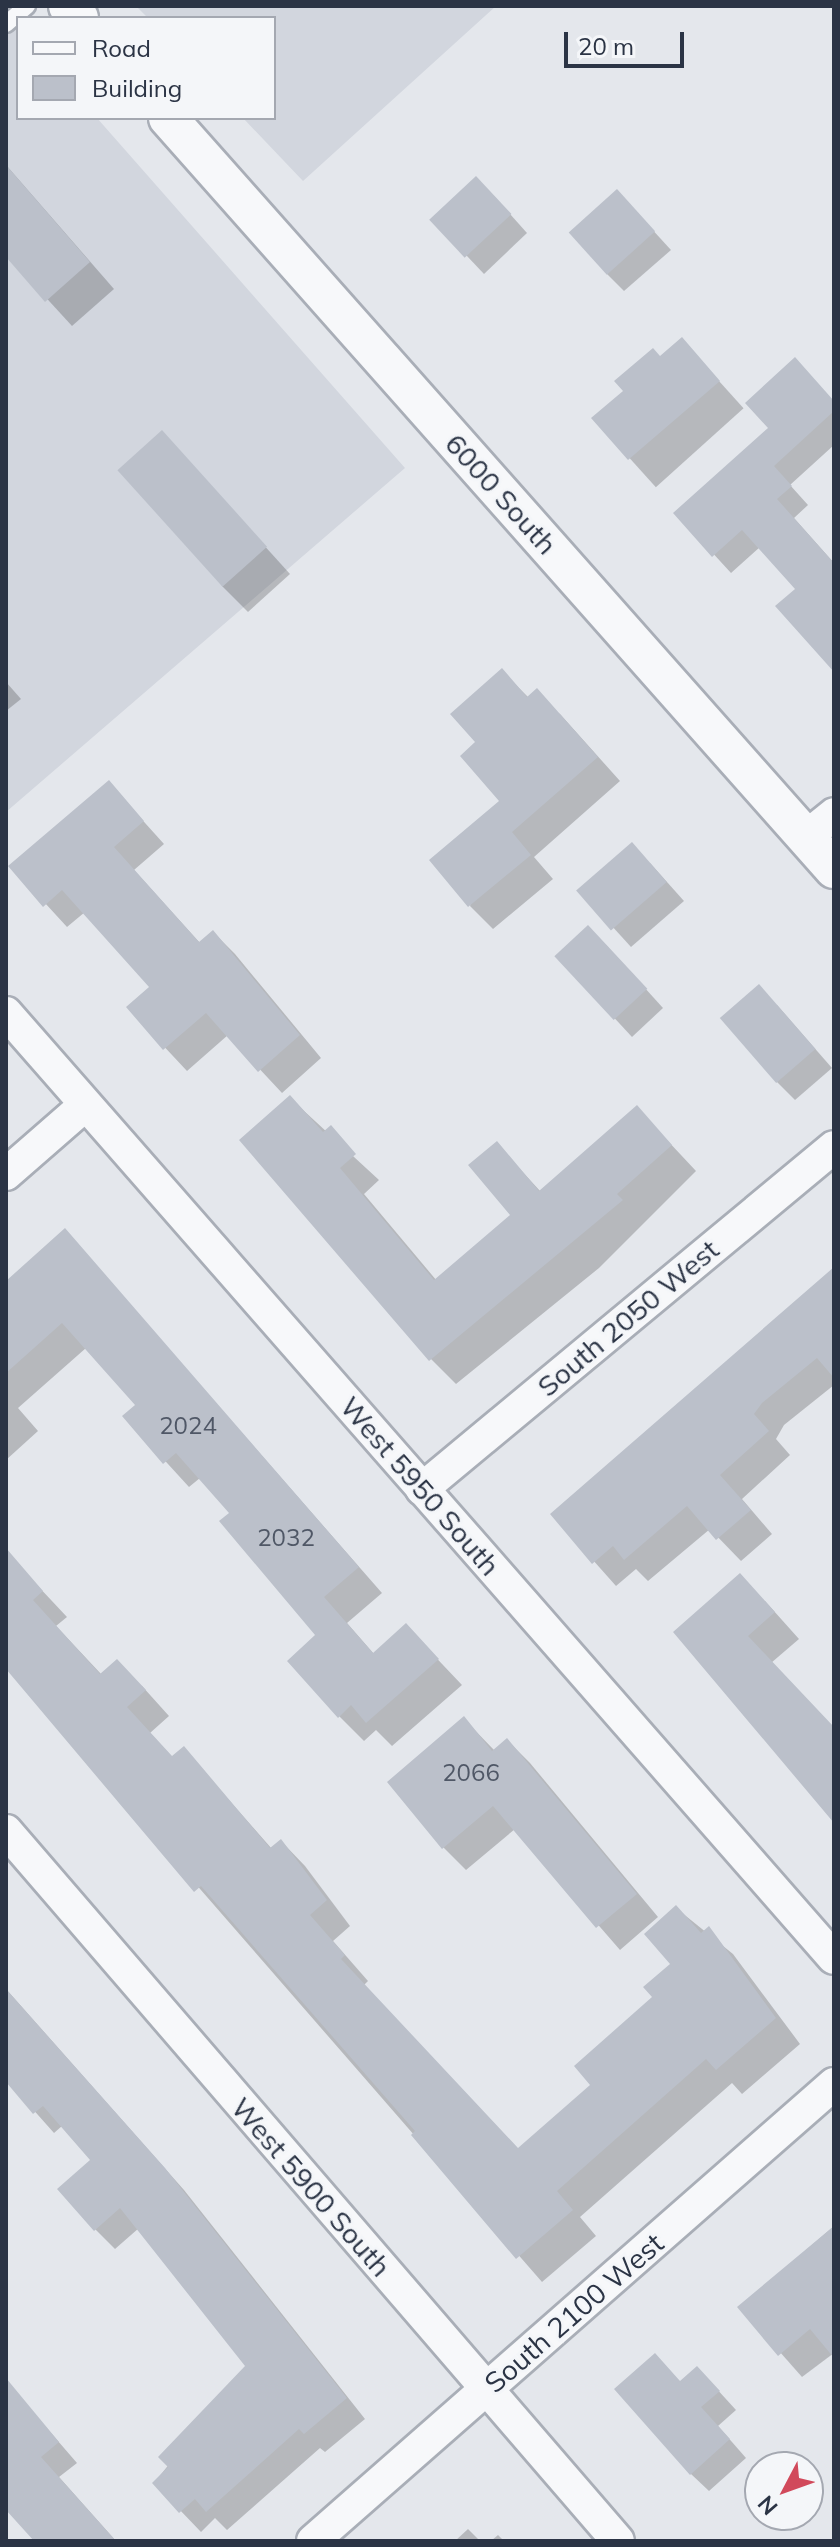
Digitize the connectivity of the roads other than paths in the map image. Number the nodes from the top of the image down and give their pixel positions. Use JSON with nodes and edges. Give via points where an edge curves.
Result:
{"nodes":[{"id":1,"x":27,"y":6,"type":"edge"},
{"id":2,"x":6,"y":24,"type":"edge"},
{"id":3,"x":170,"y":120,"type":"edge"},
{"id":4,"x":820,"y":826,"type":"edge"},
{"id":5,"x":834,"y":869,"type":"edge"},
{"id":6,"x":6,"y":1013,"type":"edge"},
{"id":7,"x":85,"y":1105,"type":"junction"},
{"id":8,"x":834,"y":1147,"type":"edge"},
{"id":9,"x":6,"y":1174,"type":"edge"},
{"id":10,"x":422,"y":1489,"type":"junction"},
{"id":11,"x":6,"y":1831,"type":"edge"},
{"id":12,"x":834,"y":1958,"type":"edge"},
{"id":13,"x":834,"y":2084,"type":"edge"},
{"id":14,"x":487,"y":2390,"type":"junction"},
{"id":15,"x":313,"y":2541,"type":"edge"},
{"id":16,"x":618,"y":2541,"type":"edge"}],
"edges":[{"from":1,"to":2,"type":"lane"},
{"from":3,"to":4,"type":"street","name":"6000 South"},
{"from":4,"to":5,"type":"street","name":"6000 South"},
{"from":6,"to":7,"type":"street","name":"West 5950 South"},
{"from":7,"to":9,"type":"street"},
{"from":7,"to":10,"type":"street","name":"West 5950 South"},
{"from":8,"to":10,"type":"street","name":"South 2050 West"},
{"from":10,"to":12,"type":"street","name":"West 5950 South"},
{"from":11,"to":14,"type":"street","name":"West 5900 South"},
{"from":13,"to":14,"type":"street","name":"South 2100 West"},
{"from":14,"to":15,"type":"street","name":"South 2100 West"},
{"from":14,"to":16,"type":"street","name":"West 5900 South"}]}
